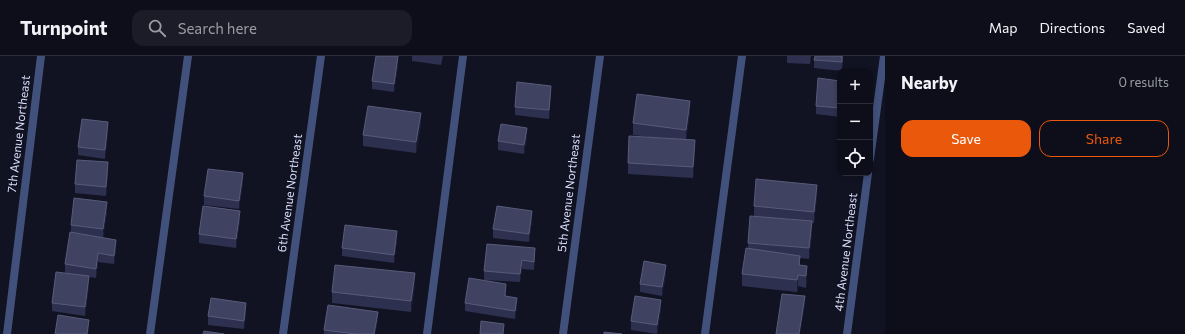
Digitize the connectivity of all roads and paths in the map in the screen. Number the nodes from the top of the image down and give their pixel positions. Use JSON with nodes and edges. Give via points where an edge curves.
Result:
{"nodes":[{"id":1,"x":41,"y":56,"type":"edge"},
{"id":2,"x":188,"y":56,"type":"edge"},
{"id":3,"x":321,"y":56,"type":"edge"},
{"id":4,"x":463,"y":56,"type":"edge"},
{"id":5,"x":600,"y":56,"type":"edge"},
{"id":6,"x":742,"y":56,"type":"edge"},
{"id":7,"x":884,"y":56,"type":"edge"},
{"id":8,"x":873,"y":140,"type":"edge"},
{"id":9,"x":868,"y":176,"type":"edge"},
{"id":10,"x":7,"y":334,"type":"edge"},
{"id":11,"x":150,"y":334,"type":"edge"},
{"id":12,"x":282,"y":334,"type":"edge"},
{"id":13,"x":427,"y":334,"type":"edge"},
{"id":14,"x":563,"y":334,"type":"edge"},
{"id":15,"x":705,"y":334,"type":"edge"},
{"id":16,"x":847,"y":334,"type":"edge"}],
"edges":[{"from":1,"to":10,"type":"street","name":"7th Avenue Northeast"},
{"from":2,"to":11,"type":"street"},
{"from":3,"to":12,"type":"street","name":"6th Avenue Northeast"},
{"from":4,"to":13,"type":"street"},
{"from":5,"to":14,"type":"street","name":"5th Avenue Northeast"},
{"from":6,"to":15,"type":"street"},
{"from":7,"to":8,"type":"street"},
{"from":9,"to":16,"type":"street","name":"4th Avenue Northeast"}]}
